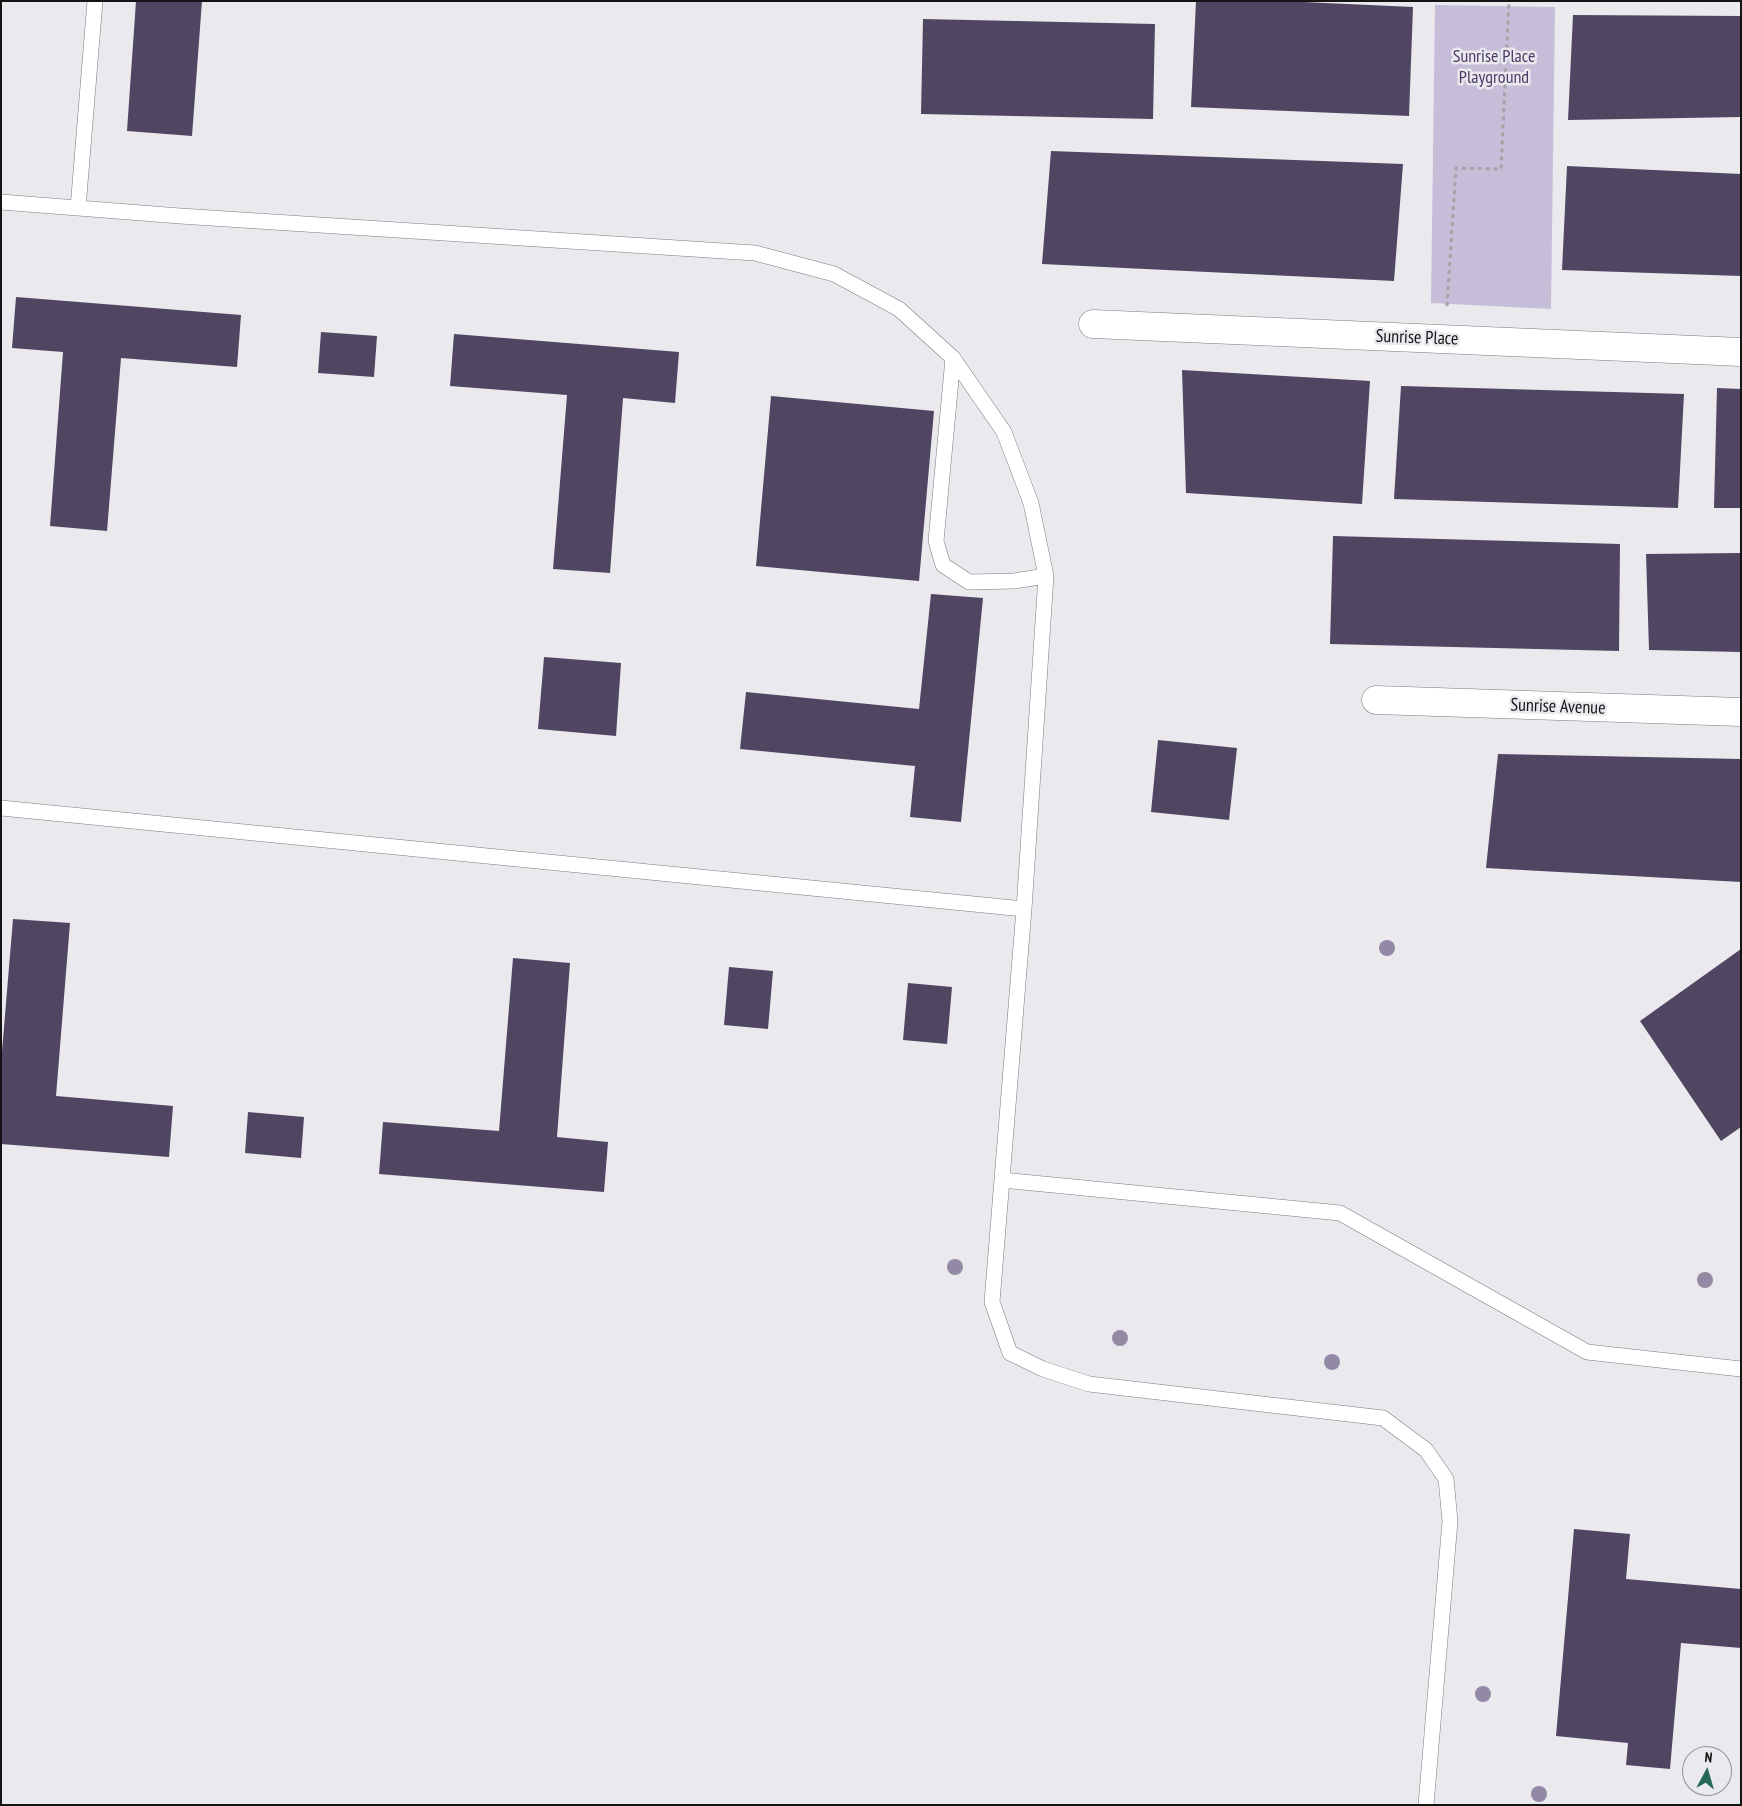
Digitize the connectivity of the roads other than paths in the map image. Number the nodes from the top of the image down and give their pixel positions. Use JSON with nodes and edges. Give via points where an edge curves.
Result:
{"nodes":[{"id":1,"x":95,"y":1,"type":"edge"},
{"id":2,"x":1,"y":202,"type":"edge"},
{"id":3,"x":78,"y":208,"type":"junction"},
{"id":4,"x":1093,"y":324,"type":"dead end"},
{"id":5,"x":1741,"y":352,"type":"edge"},
{"id":6,"x":953,"y":358,"type":"junction"},
{"id":7,"x":1046,"y":576,"type":"junction"},
{"id":8,"x":1376,"y":700,"type":"dead end"},
{"id":9,"x":1741,"y":712,"type":"edge"},
{"id":10,"x":1,"y":808,"type":"edge"},
{"id":11,"x":1024,"y":909,"type":"junction"},
{"id":12,"x":1002,"y":1180,"type":"junction"},
{"id":13,"x":1741,"y":1369,"type":"edge"},
{"id":14,"x":1426,"y":1805,"type":"edge"}],
"edges":[{"from":1,"to":3,"type":"lane"},
{"from":2,"to":3,"type":"lane"},
{"from":3,"to":6,"type":"lane","via":[[755,253],[834,274],[899,309]]},
{"from":4,"to":5,"type":"street","name":"Sunrise Place"},
{"from":6,"to":7,"type":"lane","via":[[1004,432],[1031,503]]},
{"from":6,"to":7,"type":"lane","via":[[936,540],[943,565],[969,582]]},
{"from":7,"to":11,"type":"lane"},
{"from":8,"to":9,"type":"street","name":"Sunrise Avenue"},
{"from":10,"to":11,"type":"lane"},
{"from":11,"to":12,"type":"lane"},
{"from":12,"to":13,"type":"lane","via":[[1340,1213],[1587,1352]]},
{"from":12,"to":14,"type":"lane","via":[[992,1302],[1010,1353],[1043,1369],[1089,1384],[1383,1418],[1426,1450],[1446,1479],[1450,1521]]}]}
